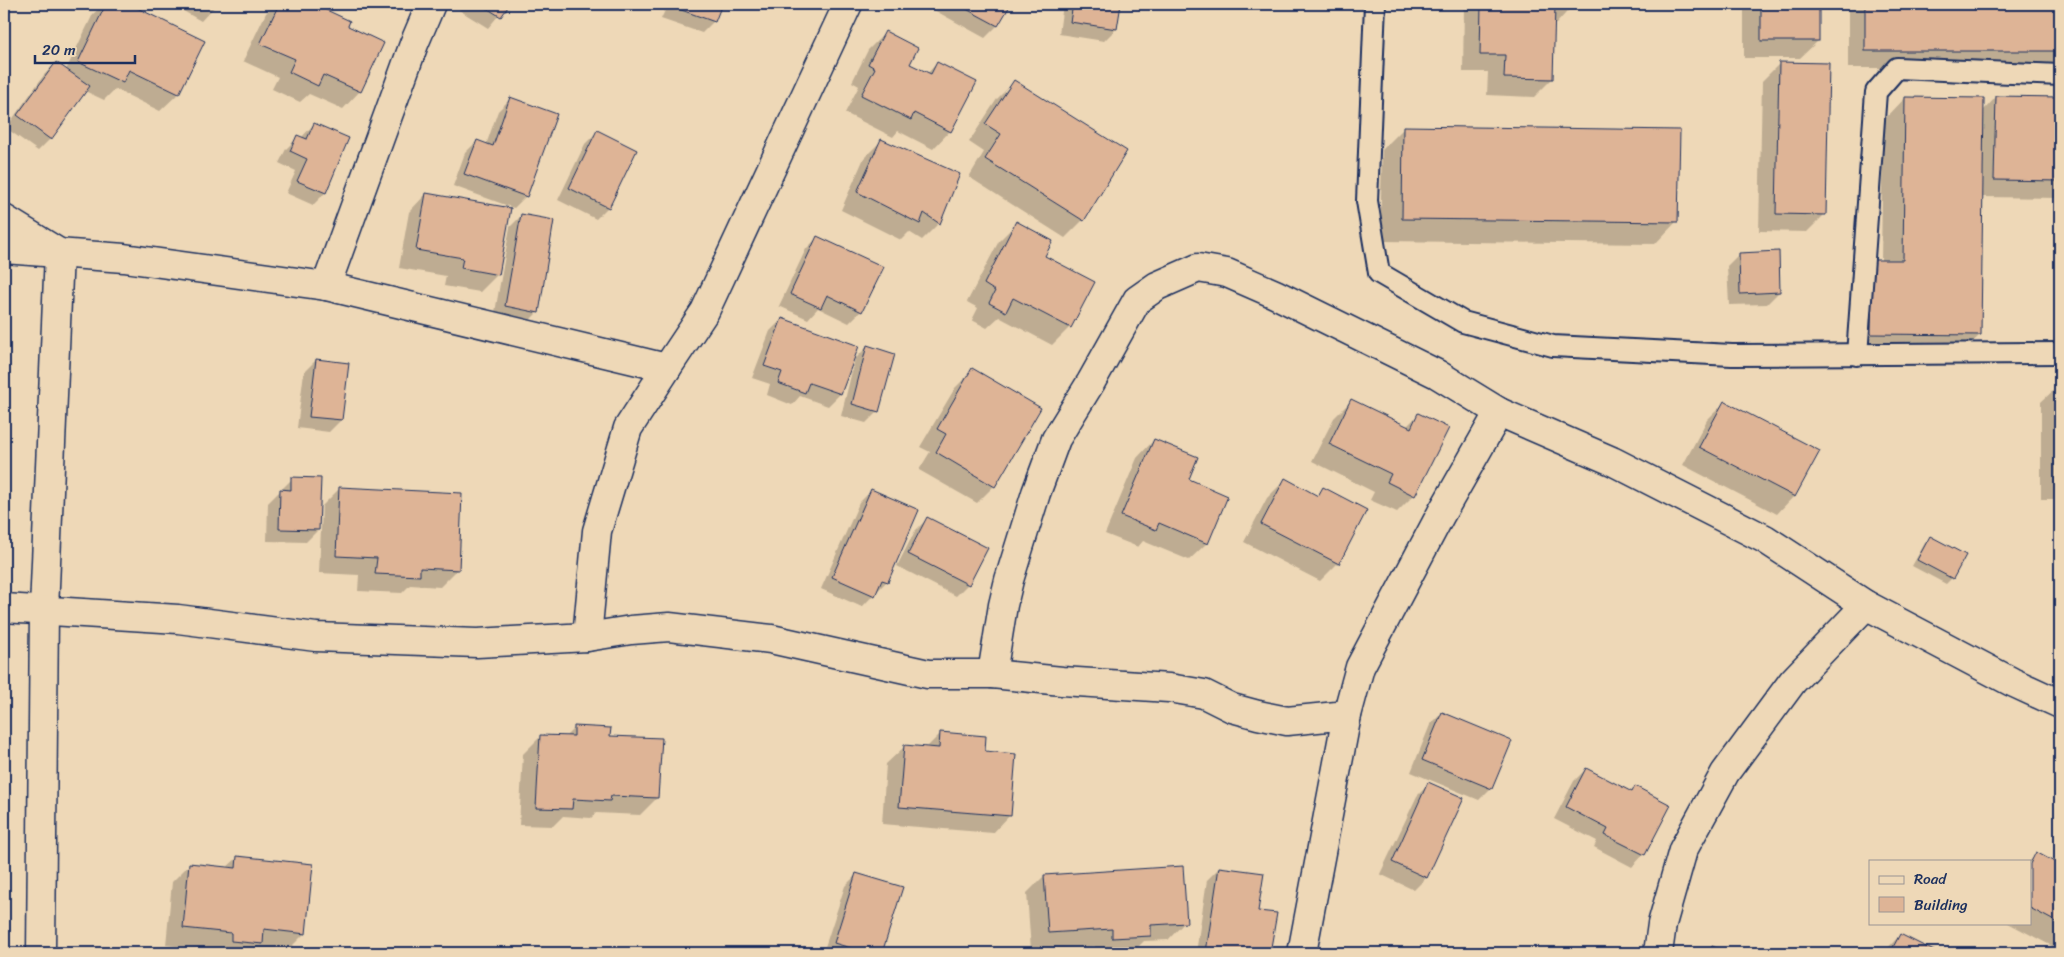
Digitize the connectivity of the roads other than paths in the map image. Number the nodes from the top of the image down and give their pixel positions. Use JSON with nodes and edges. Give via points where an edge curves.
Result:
{"nodes":[{"id":1,"x":431,"y":4,"type":"edge"},
{"id":2,"x":848,"y":4,"type":"edge"},
{"id":3,"x":1374,"y":4,"type":"edge"},
{"id":4,"x":2060,"y":75,"type":"edge"},
{"id":5,"x":4,"y":219,"type":"edge"},
{"id":6,"x":4,"y":249,"type":"edge"},
{"id":7,"x":59,"y":253,"type":"junction"},
{"id":8,"x":326,"y":286,"type":"junction"},
{"id":9,"x":2060,"y":353,"type":"edge"},
{"id":10,"x":1857,"y":355,"type":"junction"},
{"id":11,"x":667,"y":368,"type":"junction"},
{"id":12,"x":1499,"y":412,"type":"junction"},
{"id":13,"x":1866,"y":605,"type":"junction"},
{"id":14,"x":4,"y":608,"type":"edge"},
{"id":15,"x":44,"y":610,"type":"junction"},
{"id":16,"x":587,"y":637,"type":"junction"},
{"id":17,"x":992,"y":674,"type":"junction"},
{"id":18,"x":2060,"y":704,"type":"edge"},
{"id":19,"x":1347,"y":716,"type":"junction"},
{"id":20,"x":41,"y":953,"type":"edge"},
{"id":21,"x":1302,"y":953,"type":"edge"},
{"id":22,"x":1658,"y":953,"type":"edge"}],
"edges":[{"from":1,"to":8,"type":"street"},
{"from":2,"to":11,"type":"street","via":[[705,311]]},
{"from":3,"to":10,"type":"lane","via":[[1367,201],[1379,273],[1462,322],[1552,346],[1732,355]]},
{"from":4,"to":10,"type":"lane","via":[[1897,68],[1876,92]]},
{"from":5,"to":7,"type":"street"},
{"from":6,"to":7,"type":"street"},
{"from":7,"to":8,"type":"street","via":[[124,258]]},
{"from":7,"to":15,"type":"street"},
{"from":8,"to":11,"type":"street"},
{"from":9,"to":10,"type":"lane"},
{"from":11,"to":16,"type":"street","via":[[628,428],[597,531]]},
{"from":12,"to":13,"type":"street","via":[[1612,461],[1764,539]]},
{"from":12,"to":17,"type":"street","via":[[1436,374],[1227,273],[1198,268],[1157,286],[1137,300],[1056,439],[1009,580]]},
{"from":12,"to":19,"type":"street","via":[[1360,667]]},
{"from":13,"to":18,"type":"street"},
{"from":13,"to":22,"type":"street","via":[[1793,681],[1726,774],[1683,850],[1662,924]]},
{"from":14,"to":15,"type":"street"},
{"from":15,"to":16,"type":"street","via":[[178,619],[316,637],[477,643]]},
{"from":15,"to":20,"type":"street"},
{"from":16,"to":17,"type":"street","via":[[669,627],[771,639],[928,674]]},
{"from":17,"to":19,"type":"street","via":[[1169,688],[1204,694],[1232,708],[1287,721]]},
{"from":19,"to":21,"type":"street"}]}
